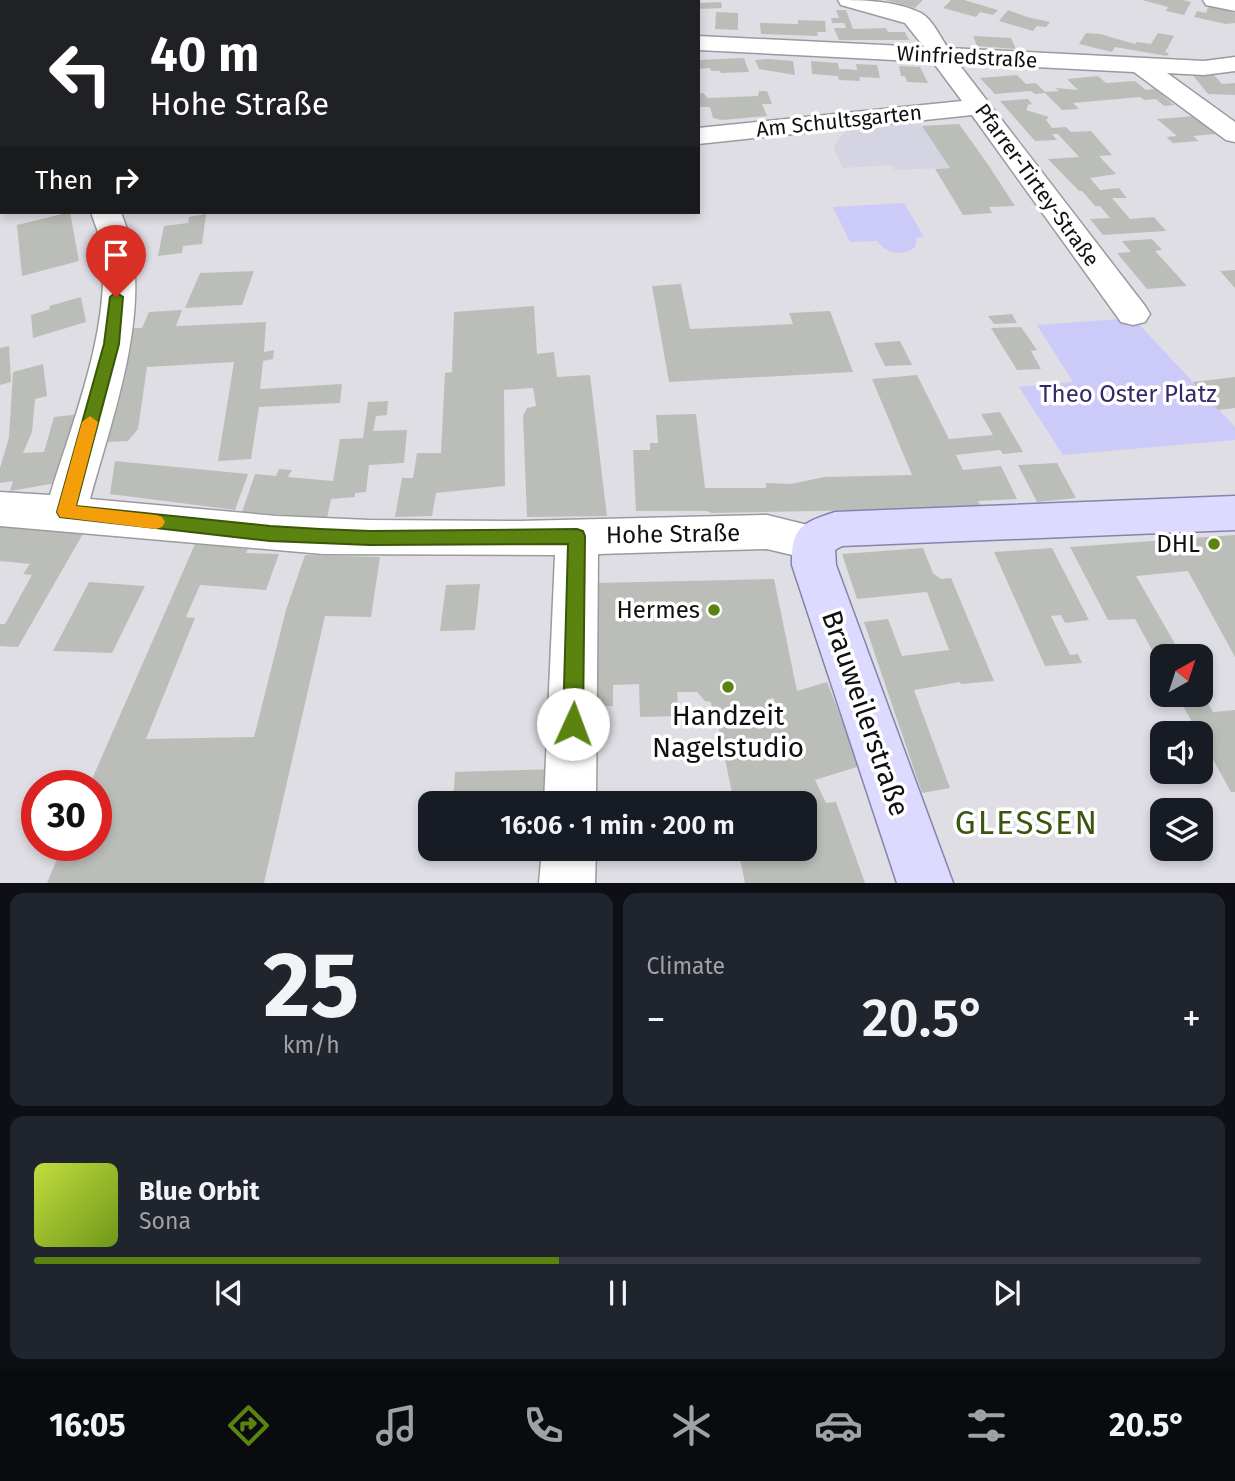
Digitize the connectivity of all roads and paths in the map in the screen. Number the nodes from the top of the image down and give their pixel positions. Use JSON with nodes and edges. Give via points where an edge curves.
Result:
{"nodes":[{"id":1,"x":849,"y":0,"type":"edge"},
{"id":2,"x":1214,"y":0,"type":"edge"},
{"id":3,"x":1235,"y":5,"type":"edge"},
{"id":4,"x":700,"y":43,"type":"edge"},
{"id":5,"x":941,"y":56,"type":"junction"},
{"id":6,"x":1235,"y":64,"type":"edge"},
{"id":7,"x":1140,"y":65,"type":"junction"},
{"id":8,"x":980,"y":107,"type":"junction"},
{"id":9,"x":1235,"y":134,"type":"edge"},
{"id":10,"x":700,"y":136,"type":"edge"},
{"id":11,"x":107,"y":214,"type":"edge"},
{"id":12,"x":1133,"y":314,"type":"dead end"},
{"id":13,"x":0,"y":509,"type":"edge"},
{"id":14,"x":66,"y":512,"type":"junction"},
{"id":15,"x":1235,"y":513,"type":"edge"},
{"id":16,"x":577,"y":536,"type":"junction"},
{"id":17,"x":813,"y":542,"type":"junction"},
{"id":18,"x":570,"y":791,"type":"edge"},
{"id":19,"x":568,"y":861,"type":"edge"},
{"id":20,"x":567,"y":883,"type":"edge"},
{"id":21,"x":925,"y":883,"type":"edge"}],
"edges":[{"from":1,"to":5,"type":"street","name":"Pfarrer-Tirtey-Straße","via":[[913,18]]},
{"from":2,"to":3,"type":"street"},
{"from":4,"to":5,"type":"street","name":"Winfriedstraße"},
{"from":5,"to":7,"type":"street","name":"Winfriedstraße"},
{"from":5,"to":8,"type":"street","name":"Pfarrer-Tirtey-Straße"},
{"from":6,"to":7,"type":"street","name":"Winfriedstraße","via":[[1204,68]]},
{"from":7,"to":9,"type":"street"},
{"from":8,"to":10,"type":"street","name":"Am Schultsgarten"},
{"from":8,"to":12,"type":"street","name":"Pfarrer-Tirtey-Straße"},
{"from":11,"to":14,"type":"street","via":[[119,273],[112,344]]},
{"from":13,"to":14,"type":"street","name":"Hohe Straße"},
{"from":14,"to":16,"type":"street","name":"Hohe Straße","via":[[282,534]]},
{"from":15,"to":17,"type":"main road","via":[[835,528]]},
{"from":16,"to":17,"type":"street","name":"Hohe Straße","via":[[767,532]]},
{"from":16,"to":18,"type":"street"},
{"from":17,"to":21,"type":"main road","name":"Brauweilerstraße","via":[[814,565]]},
{"from":19,"to":20,"type":"street"}]}
